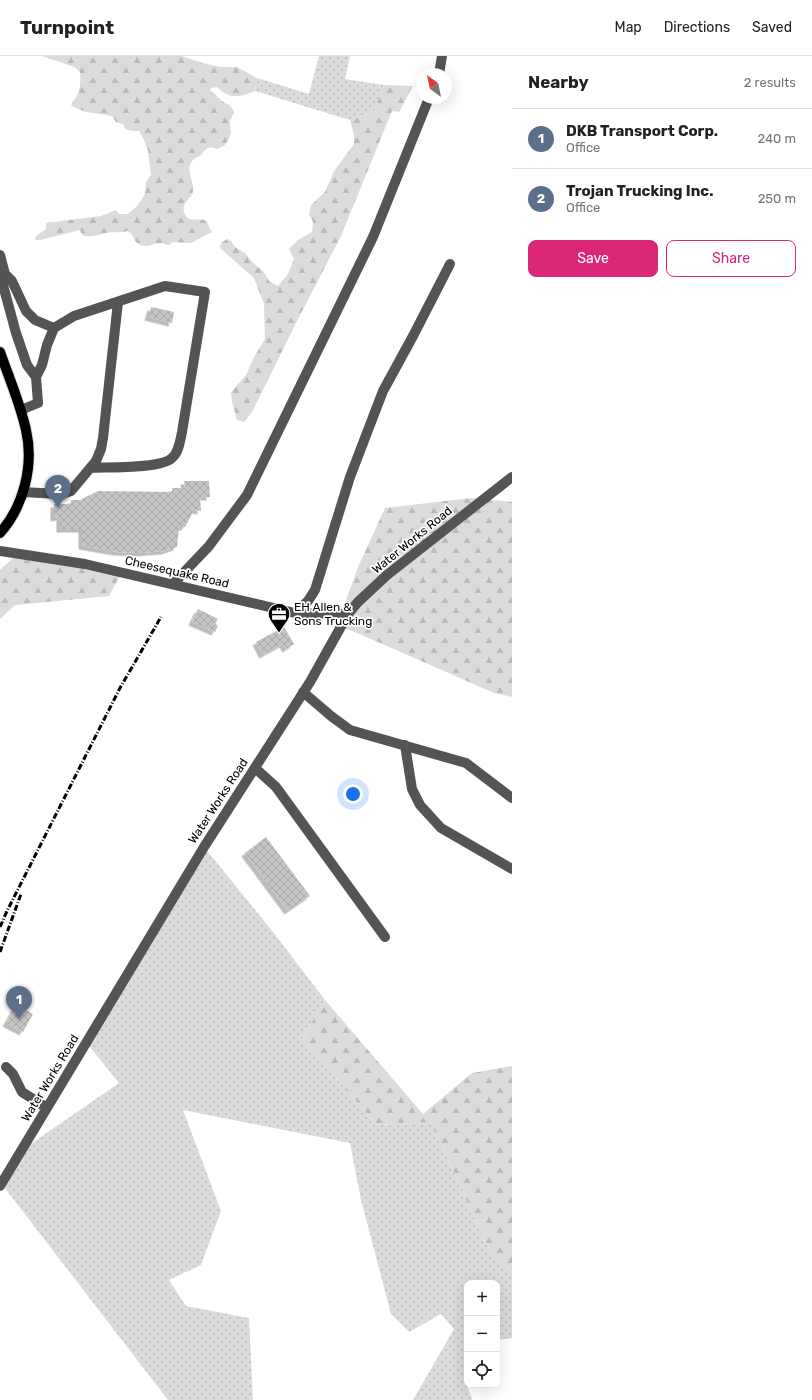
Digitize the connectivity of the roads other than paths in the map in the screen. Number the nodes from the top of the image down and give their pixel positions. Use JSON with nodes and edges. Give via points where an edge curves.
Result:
{"nodes":[{"id":1,"x":442,"y":56,"type":"edge"},
{"id":2,"x":440,"y":68,"type":"edge"},
{"id":3,"x":427,"y":104,"type":"edge"},
{"id":4,"x":0,"y":255,"type":"edge"},
{"id":5,"x":450,"y":264,"type":"dead end"},
{"id":6,"x":5,"y":274,"type":"junction"},
{"id":7,"x":118,"y":302,"type":"junction"},
{"id":8,"x":54,"y":328,"type":"junction"},
{"id":9,"x":0,"y":352,"type":"edge"},
{"id":10,"x":36,"y":376,"type":"junction"},
{"id":11,"x":21,"y":410,"type":"junction"},
{"id":12,"x":90,"y":468,"type":"junction"},
{"id":13,"x":512,"y":477,"type":"edge"},
{"id":14,"x":23,"y":492,"type":"junction"},
{"id":15,"x":0,"y":533,"type":"edge"},
{"id":16,"x":0,"y":551,"type":"edge"},
{"id":17,"x":172,"y":584,"type":"junction"},
{"id":18,"x":295,"y":613,"type":"junction"},
{"id":19,"x":348,"y":614,"type":"junction"},
{"id":20,"x":303,"y":692,"type":"junction"},
{"id":21,"x":405,"y":745,"type":"junction"},
{"id":22,"x":255,"y":768,"type":"junction"},
{"id":23,"x":512,"y":798,"type":"edge"},
{"id":24,"x":512,"y":869,"type":"edge"},
{"id":25,"x":385,"y":937,"type":"dead end"},
{"id":26,"x":6,"y":1067,"type":"dead end"},
{"id":27,"x":47,"y":1108,"type":"junction"},
{"id":28,"x":0,"y":1186,"type":"edge"}],
"edges":[{"from":1,"to":2,"type":"street"},
{"from":3,"to":17,"type":"street","via":[[373,237],[247,495],[209,546]]},
{"from":4,"to":6,"type":"street"},
{"from":5,"to":18,"type":"street","via":[[383,391],[350,477],[314,590],[308,601]]},
{"from":6,"to":8,"type":"street","via":[[12,281],[26,311],[35,320]]},
{"from":6,"to":10,"type":"street","via":[[3,285],[16,333],[27,365]]},
{"from":7,"to":8,"type":"street","via":[[74,316]]},
{"from":7,"to":12,"type":"street","via":[[101,449]]},
{"from":7,"to":12,"type":"street","via":[[165,286],[205,292],[180,444],[175,454],[169,461],[155,465]]},
{"from":8,"to":10,"type":"street","via":[[42,366]]},
{"from":9,"to":11,"type":"main road"},
{"from":10,"to":11,"type":"street","via":[[38,403]]},
{"from":11,"to":14,"type":"main road","via":[[29,454]]},
{"from":12,"to":14,"type":"street","via":[[68,493]]},
{"from":13,"to":19,"type":"street","name":"Water Works Road","via":[[387,575]]},
{"from":14,"to":15,"type":"main road","via":[[15,512]]},
{"from":16,"to":17,"type":"street","name":"Cheesequake Road","via":[[85,564]]},
{"from":17,"to":18,"type":"street","name":"Cheesequake Road"},
{"from":18,"to":19,"type":"street","name":"Cheesequake Road"},
{"from":19,"to":20,"type":"street","name":"Water Works Road"},
{"from":20,"to":21,"type":"street","via":[[350,730]]},
{"from":20,"to":22,"type":"street","name":"Water Works Road"},
{"from":21,"to":23,"type":"street","via":[[466,763]]},
{"from":21,"to":24,"type":"street","via":[[412,789],[430,817],[441,828]]},
{"from":22,"to":25,"type":"street","via":[[276,787]]},
{"from":22,"to":27,"type":"street","name":"Water Works Road","via":[[200,853]]},
{"from":26,"to":27,"type":"street","via":[[22,1092]]},
{"from":27,"to":28,"type":"street","name":"Water Works Road"}]}
